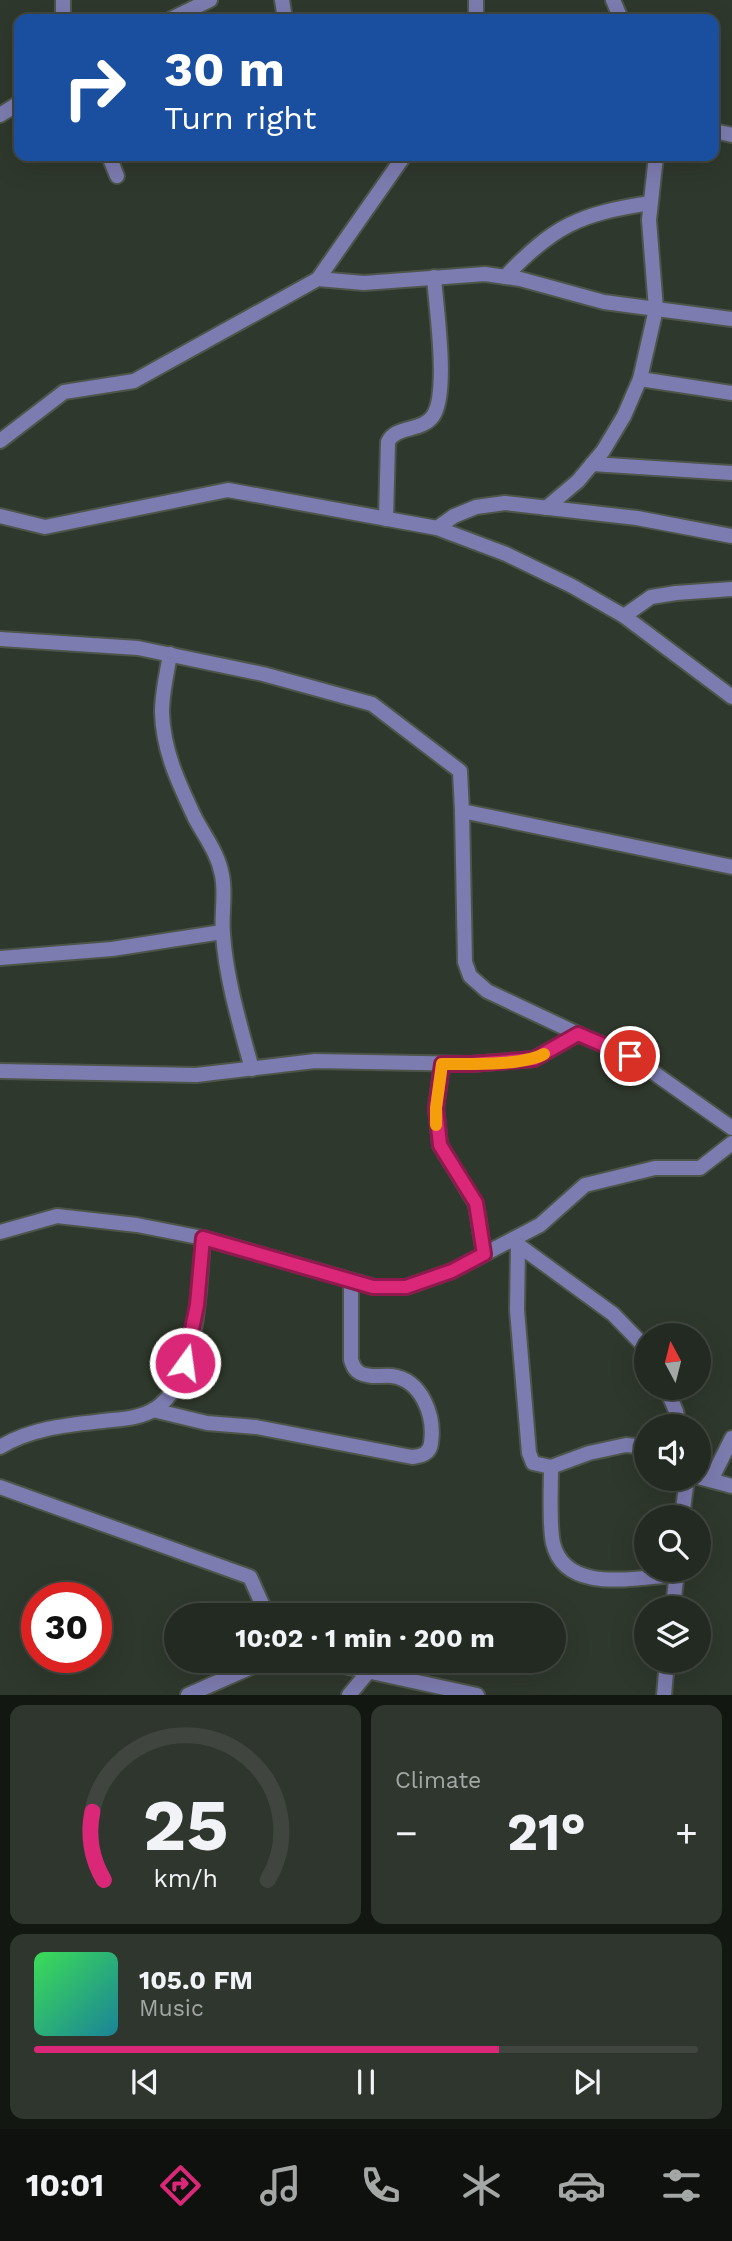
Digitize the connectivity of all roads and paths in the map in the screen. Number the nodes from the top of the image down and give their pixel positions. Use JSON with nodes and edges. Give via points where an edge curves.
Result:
{"nodes":[{"id":1,"x":210,"y":0,"type":"edge"},
{"id":2,"x":181,"y":14,"type":"edge"},
{"id":3,"x":111,"y":161,"type":"edge"},
{"id":4,"x":401,"y":161,"type":"edge"},
{"id":5,"x":655,"y":161,"type":"edge"},
{"id":6,"x":117,"y":176,"type":"dead end"},
{"id":7,"x":650,"y":204,"type":"junction"},
{"id":8,"x":434,"y":277,"type":"junction"},
{"id":9,"x":505,"y":277,"type":"junction"},
{"id":10,"x":318,"y":279,"type":"junction"},
{"id":11,"x":656,"y":309,"type":"junction"},
{"id":12,"x":732,"y":319,"type":"edge"},
{"id":13,"x":640,"y":379,"type":"junction"},
{"id":14,"x":732,"y":393,"type":"edge"},
{"id":15,"x":0,"y":441,"type":"edge"},
{"id":16,"x":592,"y":464,"type":"junction"},
{"id":17,"x":732,"y":473,"type":"edge"},
{"id":18,"x":546,"y":508,"type":"junction"},
{"id":19,"x":0,"y":516,"type":"edge"},
{"id":20,"x":386,"y":519,"type":"junction"},
{"id":21,"x":437,"y":528,"type":"junction"},
{"id":22,"x":732,"y":536,"type":"edge"},
{"id":23,"x":732,"y":589,"type":"edge"},
{"id":24,"x":624,"y":616,"type":"junction"},
{"id":25,"x":0,"y":639,"type":"edge"},
{"id":26,"x":170,"y":654,"type":"junction"},
{"id":27,"x":732,"y":697,"type":"edge"},
{"id":28,"x":462,"y":811,"type":"junction"},
{"id":29,"x":732,"y":867,"type":"edge"},
{"id":30,"x":222,"y":932,"type":"junction"},
{"id":31,"x":0,"y":958,"type":"edge"},
{"id":32,"x":578,"y":1034,"type":"junction"},
{"id":33,"x":442,"y":1064,"type":"junction"},
{"id":34,"x":252,"y":1069,"type":"junction"},
{"id":35,"x":0,"y":1071,"type":"edge"},
{"id":36,"x":732,"y":1128,"type":"edge"},
{"id":37,"x":732,"y":1143,"type":"edge"},
{"id":38,"x":0,"y":1232,"type":"edge"},
{"id":39,"x":203,"y":1238,"type":"junction"},
{"id":40,"x":514,"y":1242,"type":"junction"},
{"id":41,"x":484,"y":1254,"type":"junction"},
{"id":42,"x":351,"y":1281,"type":"junction"},
{"id":43,"x":634,"y":1336,"type":"edge"},
{"id":44,"x":153,"y":1410,"type":"junction"},
{"id":45,"x":732,"y":1438,"type":"edge"},
{"id":46,"x":634,"y":1446,"type":"edge"},
{"id":47,"x":0,"y":1447,"type":"edge"},
{"id":48,"x":551,"y":1467,"type":"junction"},
{"id":49,"x":711,"y":1469,"type":"edge"},
{"id":50,"x":711,"y":1480,"type":"edge"},
{"id":51,"x":732,"y":1486,"type":"edge"},
{"id":52,"x":0,"y":1487,"type":"edge"},
{"id":53,"x":634,"y":1577,"type":"edge"},
{"id":54,"x":262,"y":1603,"type":"edge"},
{"id":55,"x":238,"y":1673,"type":"edge"},
{"id":56,"x":367,"y":1673,"type":"edge"},
{"id":57,"x":378,"y":1673,"type":"edge"},
{"id":58,"x":666,"y":1673,"type":"edge"},
{"id":59,"x":188,"y":1695,"type":"edge"},
{"id":60,"x":349,"y":1695,"type":"edge"},
{"id":61,"x":477,"y":1695,"type":"edge"},
{"id":62,"x":664,"y":1695,"type":"edge"}],
"edges":[{"from":1,"to":2,"type":"street"},
{"from":3,"to":6,"type":"street"},
{"from":4,"to":10,"type":"street"},
{"from":5,"to":7,"type":"street"},
{"from":7,"to":9,"type":"street","via":[[581,218],[531,250]]},
{"from":7,"to":11,"type":"street"},
{"from":8,"to":9,"type":"street"},
{"from":8,"to":10,"type":"street","via":[[363,283]]},
{"from":8,"to":20,"type":"street","via":[[441,371],[438,405],[427,423],[391,436]]},
{"from":9,"to":11,"type":"street","via":[[604,302]]},
{"from":10,"to":15,"type":"street","via":[[134,381],[64,392]]},
{"from":11,"to":12,"type":"street"},
{"from":11,"to":13,"type":"street"},
{"from":13,"to":14,"type":"street"},
{"from":13,"to":16,"type":"street","via":[[624,416]]},
{"from":16,"to":17,"type":"street"},
{"from":16,"to":18,"type":"street"},
{"from":18,"to":21,"type":"street","via":[[505,503],[477,507]]},
{"from":18,"to":22,"type":"street","via":[[637,518]]},
{"from":19,"to":20,"type":"street","via":[[45,527],[228,491]]},
{"from":20,"to":21,"type":"street"},
{"from":21,"to":24,"type":"street","via":[[517,560]]},
{"from":23,"to":24,"type":"street","via":[[652,597]]},
{"from":24,"to":27,"type":"street"},
{"from":25,"to":26,"type":"street"},
{"from":26,"to":28,"type":"street","via":[[373,704],[460,771]]},
{"from":26,"to":30,"type":"street","via":[[162,710],[164,735],[170,763],[216,853],[224,896]]},
{"from":28,"to":29,"type":"street"},
{"from":28,"to":32,"type":"street","via":[[470,976],[487,991]]},
{"from":30,"to":31,"type":"street","via":[[112,949]]},
{"from":30,"to":34,"type":"street"},
{"from":32,"to":33,"type":"street","via":[[534,1059]]},
{"from":32,"to":36,"type":"street","via":[[630,1056]]},
{"from":33,"to":34,"type":"street","via":[[315,1061]]},
{"from":33,"to":41,"type":"street","via":[[436,1108],[440,1145],[476,1203]]},
{"from":34,"to":35,"type":"street","via":[[196,1075]]},
{"from":37,"to":40,"type":"street","via":[[700,1168],[655,1168],[585,1185]]},
{"from":38,"to":39,"type":"street","via":[[57,1216]]},
{"from":39,"to":42,"type":"street"},
{"from":39,"to":44,"type":"street","via":[[190,1346],[179,1380]]},
{"from":40,"to":41,"type":"street"},
{"from":40,"to":43,"type":"street","via":[[613,1314]]},
{"from":40,"to":48,"type":"street","via":[[529,1453],[533,1463]]},
{"from":41,"to":42,"type":"street","via":[[406,1287],[373,1287]]},
{"from":42,"to":44,"type":"street","via":[[354,1368],[361,1374],[394,1376],[412,1384],[430,1412],[432,1443],[426,1454],[412,1457]]},
{"from":44,"to":47,"type":"street","via":[[133,1418],[36,1431]]},
{"from":45,"to":49,"type":"street"},
{"from":46,"to":48,"type":"street","via":[[589,1453]]},
{"from":48,"to":53,"type":"street","via":[[553,1543],[561,1561],[586,1578]]},
{"from":50,"to":51,"type":"street"},
{"from":52,"to":54,"type":"street","via":[[250,1577]]},
{"from":55,"to":59,"type":"street"},
{"from":56,"to":60,"type":"street"},
{"from":57,"to":61,"type":"street"},
{"from":58,"to":62,"type":"street"}]}
